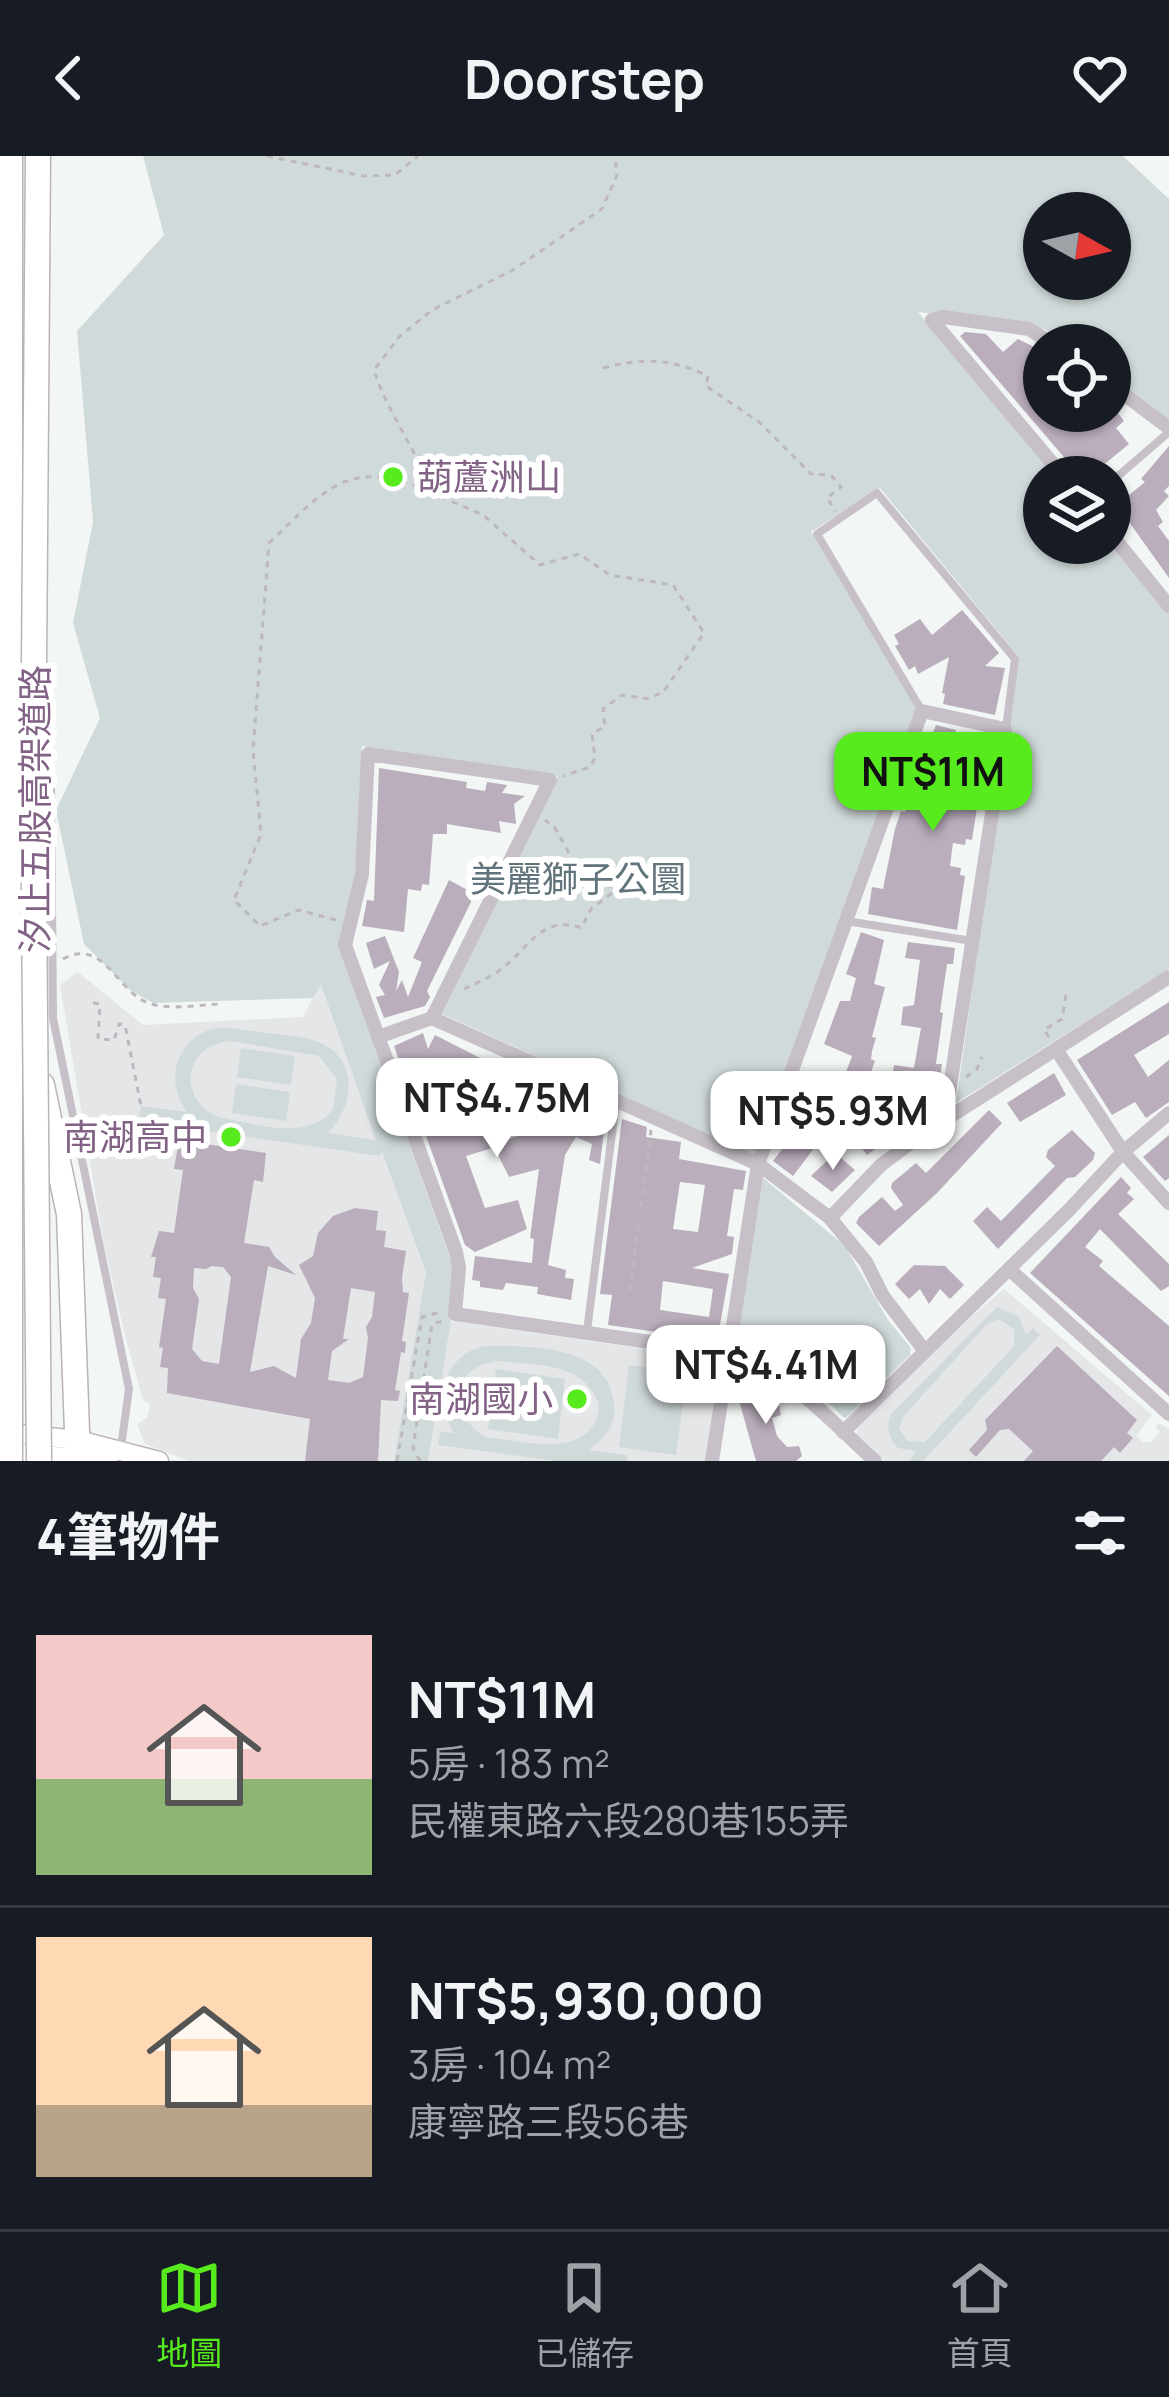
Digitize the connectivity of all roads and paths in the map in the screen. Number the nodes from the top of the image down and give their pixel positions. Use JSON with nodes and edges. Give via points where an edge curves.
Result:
{"nodes":[{"id":1,"x":10,"y":156,"type":"edge"},
{"id":2,"x":38,"y":156,"type":"edge"},
{"id":3,"x":267,"y":156,"type":"edge"},
{"id":4,"x":418,"y":156,"type":"edge"},
{"id":5,"x":615,"y":156,"type":"edge"},
{"id":6,"x":1023,"y":328,"type":"edge"},
{"id":7,"x":602,"y":368,"type":"dead end"},
{"id":8,"x":1131,"y":400,"type":"edge"},
{"id":9,"x":1023,"y":428,"type":"edge"},
{"id":10,"x":1169,"y":430,"type":"edge"},
{"id":11,"x":1026,"y":432,"type":"edge"},
{"id":12,"x":1046,"y":456,"type":"edge"},
{"id":13,"x":1131,"y":464,"type":"edge"},
{"id":14,"x":430,"y":492,"type":"junction"},
{"id":15,"x":841,"y":518,"type":"junction"},
{"id":16,"x":1131,"y":559,"type":"edge"},
{"id":17,"x":1169,"y":606,"type":"edge"},
{"id":18,"x":922,"y":711,"type":"junction"},
{"id":19,"x":1005,"y":729,"type":"junction"},
{"id":20,"x":550,"y":780,"type":"junction"},
{"id":21,"x":51,"y":782,"type":"dead end"},
{"id":22,"x":533,"y":814,"type":"junction"},
{"id":23,"x":11,"y":854,"type":"junction"},
{"id":24,"x":846,"y":921,"type":"junction"},
{"id":25,"x":350,"y":924,"type":"junction"},
{"id":26,"x":971,"y":941,"type":"junction"},
{"id":27,"x":50,"y":967,"type":"junction"},
{"id":28,"x":1169,"y":977,"type":"edge"},
{"id":29,"x":448,"y":986,"type":"junction"},
{"id":30,"x":1066,"y":994,"type":"dead end"},
{"id":31,"x":93,"y":1003,"type":"dead end"},
{"id":32,"x":220,"y":1004,"type":"dead end"},
{"id":33,"x":432,"y":1018,"type":"junction"},
{"id":34,"x":378,"y":1037,"type":"junction"},
{"id":35,"x":1056,"y":1049,"type":"junction"},
{"id":36,"x":982,"y":1057,"type":"dead end"},
{"id":37,"x":950,"y":1088,"type":"junction"},
{"id":38,"x":616,"y":1100,"type":"junction"},
{"id":39,"x":141,"y":1106,"type":"dead end"},
{"id":40,"x":1169,"y":1113,"type":"edge"},
{"id":41,"x":652,"y":1117,"type":"junction"},
{"id":42,"x":945,"y":1119,"type":"junction"},
{"id":43,"x":1123,"y":1151,"type":"junction"},
{"id":44,"x":758,"y":1164,"type":"junction"},
{"id":45,"x":1169,"y":1203,"type":"edge"},
{"id":46,"x":830,"y":1218,"type":"junction"},
{"id":47,"x":1009,"y":1269,"type":"junction"},
{"id":48,"x":630,"y":1290,"type":"dead end"},
{"id":49,"x":455,"y":1314,"type":"junction"},
{"id":50,"x":586,"y":1333,"type":"junction"},
{"id":51,"x":924,"y":1350,"type":"junction"},
{"id":52,"x":727,"y":1353,"type":"junction"},
{"id":53,"x":418,"y":1408,"type":"junction"},
{"id":54,"x":405,"y":1413,"type":"junction"},
{"id":55,"x":1169,"y":1414,"type":"edge"},
{"id":56,"x":0,"y":1432,"type":"edge"},
{"id":57,"x":843,"y":1432,"type":"junction"},
{"id":58,"x":78,"y":1449,"type":"junction"},
{"id":59,"x":0,"y":1451,"type":"edge"},
{"id":60,"x":111,"y":1458,"type":"edge"},
{"id":61,"x":154,"y":1459,"type":"edge"},
{"id":62,"x":10,"y":1461,"type":"edge"},
{"id":63,"x":39,"y":1461,"type":"edge"},
{"id":64,"x":397,"y":1461,"type":"edge"},
{"id":65,"x":420,"y":1461,"type":"edge"},
{"id":66,"x":712,"y":1461,"type":"edge"},
{"id":67,"x":874,"y":1461,"type":"edge"}],
"edges":[{"from":1,"to":23,"type":"highway"},
{"from":2,"to":63,"type":"highway","name":"汐止五股高架道路","bridge":true},
{"from":3,"to":4,"type":"path","via":[[364,176],[395,175]]},
{"from":5,"to":14,"type":"path","via":[[617,175],[602,209],[513,270],[432,310],[374,370]]},
{"from":6,"to":9,"type":"street","via":[[932,320]]},
{"from":7,"to":15,"type":"path","via":[[658,359],[708,376],[706,386],[759,422],[812,474],[831,476],[841,487],[827,498]]},
{"from":8,"to":10,"type":"street"},
{"from":10,"to":13,"type":"lane"},
{"from":11,"to":12,"type":"street"},
{"from":14,"to":20,"type":"path","via":[[483,515],[540,565],[578,554],[610,575],[673,585],[704,633],[664,692],[622,695],[603,709],[590,767]]},
{"from":14,"to":25,"type":"path","via":[[396,476],[350,476],[269,543],[253,750],[262,834],[234,899],[260,926],[298,910]]},
{"from":15,"to":18,"type":"lane","via":[[817,534]]},
{"from":15,"to":19,"type":"lane","via":[[877,493],[1015,659]]},
{"from":16,"to":17,"type":"street"},
{"from":18,"to":19,"type":"street"},
{"from":18,"to":24,"type":"street"},
{"from":19,"to":26,"type":"street"},
{"from":20,"to":22,"type":"street"},
{"from":20,"to":25,"type":"street","via":[[368,754],[362,874]]},
{"from":21,"to":27,"type":"lane"},
{"from":22,"to":29,"type":"street"},
{"from":22,"to":29,"type":"path","via":[[555,828],[574,862],[606,872],[612,893],[581,928],[537,933],[502,969],[463,989]]},
{"from":23,"to":58,"type":"highway","via":[[28,1006],[69,1214]]},
{"from":23,"to":62,"type":"highway","bridge":true},
{"from":24,"to":26,"type":"lane"},
{"from":24,"to":44,"type":"street"},
{"from":25,"to":34,"type":"street","via":[[345,945]]},
{"from":26,"to":37,"type":"street"},
{"from":27,"to":32,"type":"path","via":[[85,954],[155,1006]]},
{"from":27,"to":60,"type":"lane","via":[[52,1018],[129,1389]]},
{"from":28,"to":35,"type":"street"},
{"from":29,"to":33,"type":"street"},
{"from":30,"to":35,"type":"path","via":[[1062,1019],[1044,1030]]},
{"from":31,"to":39,"type":"path","via":[[100,1004],[98,1039],[114,1040],[124,1025]]},
{"from":33,"to":34,"type":"street"},
{"from":33,"to":38,"type":"street"},
{"from":34,"to":49,"type":"street","via":[[456,1252]]},
{"from":35,"to":42,"type":"street"},
{"from":35,"to":43,"type":"street"},
{"from":36,"to":37,"type":"path"},
{"from":37,"to":42,"type":"street"},
{"from":38,"to":41,"type":"street"},
{"from":38,"to":50,"type":"lane"},
{"from":40,"to":43,"type":"street"},
{"from":41,"to":44,"type":"street"},
{"from":41,"to":48,"type":"path"},
{"from":42,"to":46,"type":"street","via":[[881,1165]]},
{"from":43,"to":45,"type":"street"},
{"from":43,"to":47,"type":"street"},
{"from":44,"to":46,"type":"street"},
{"from":44,"to":52,"type":"street"},
{"from":46,"to":51,"type":"street"},
{"from":47,"to":51,"type":"street"},
{"from":47,"to":55,"type":"street"},
{"from":49,"to":50,"type":"street"},
{"from":49,"to":53,"type":"path","via":[[431,1324]]},
{"from":49,"to":54,"type":"path","via":[[422,1317]]},
{"from":50,"to":52,"type":"street"},
{"from":51,"to":57,"type":"street"},
{"from":52,"to":57,"type":"street","via":[[800,1389]]},
{"from":52,"to":66,"type":"street"},
{"from":53,"to":54,"type":"path"},
{"from":53,"to":65,"type":"path","via":[[412,1448]]},
{"from":54,"to":64,"type":"path"},
{"from":56,"to":58,"type":"main road"},
{"from":57,"to":67,"type":"street"},
{"from":58,"to":59,"type":"main road"},
{"from":58,"to":60,"type":"main road"},
{"from":60,"to":61,"type":"main road"}]}
